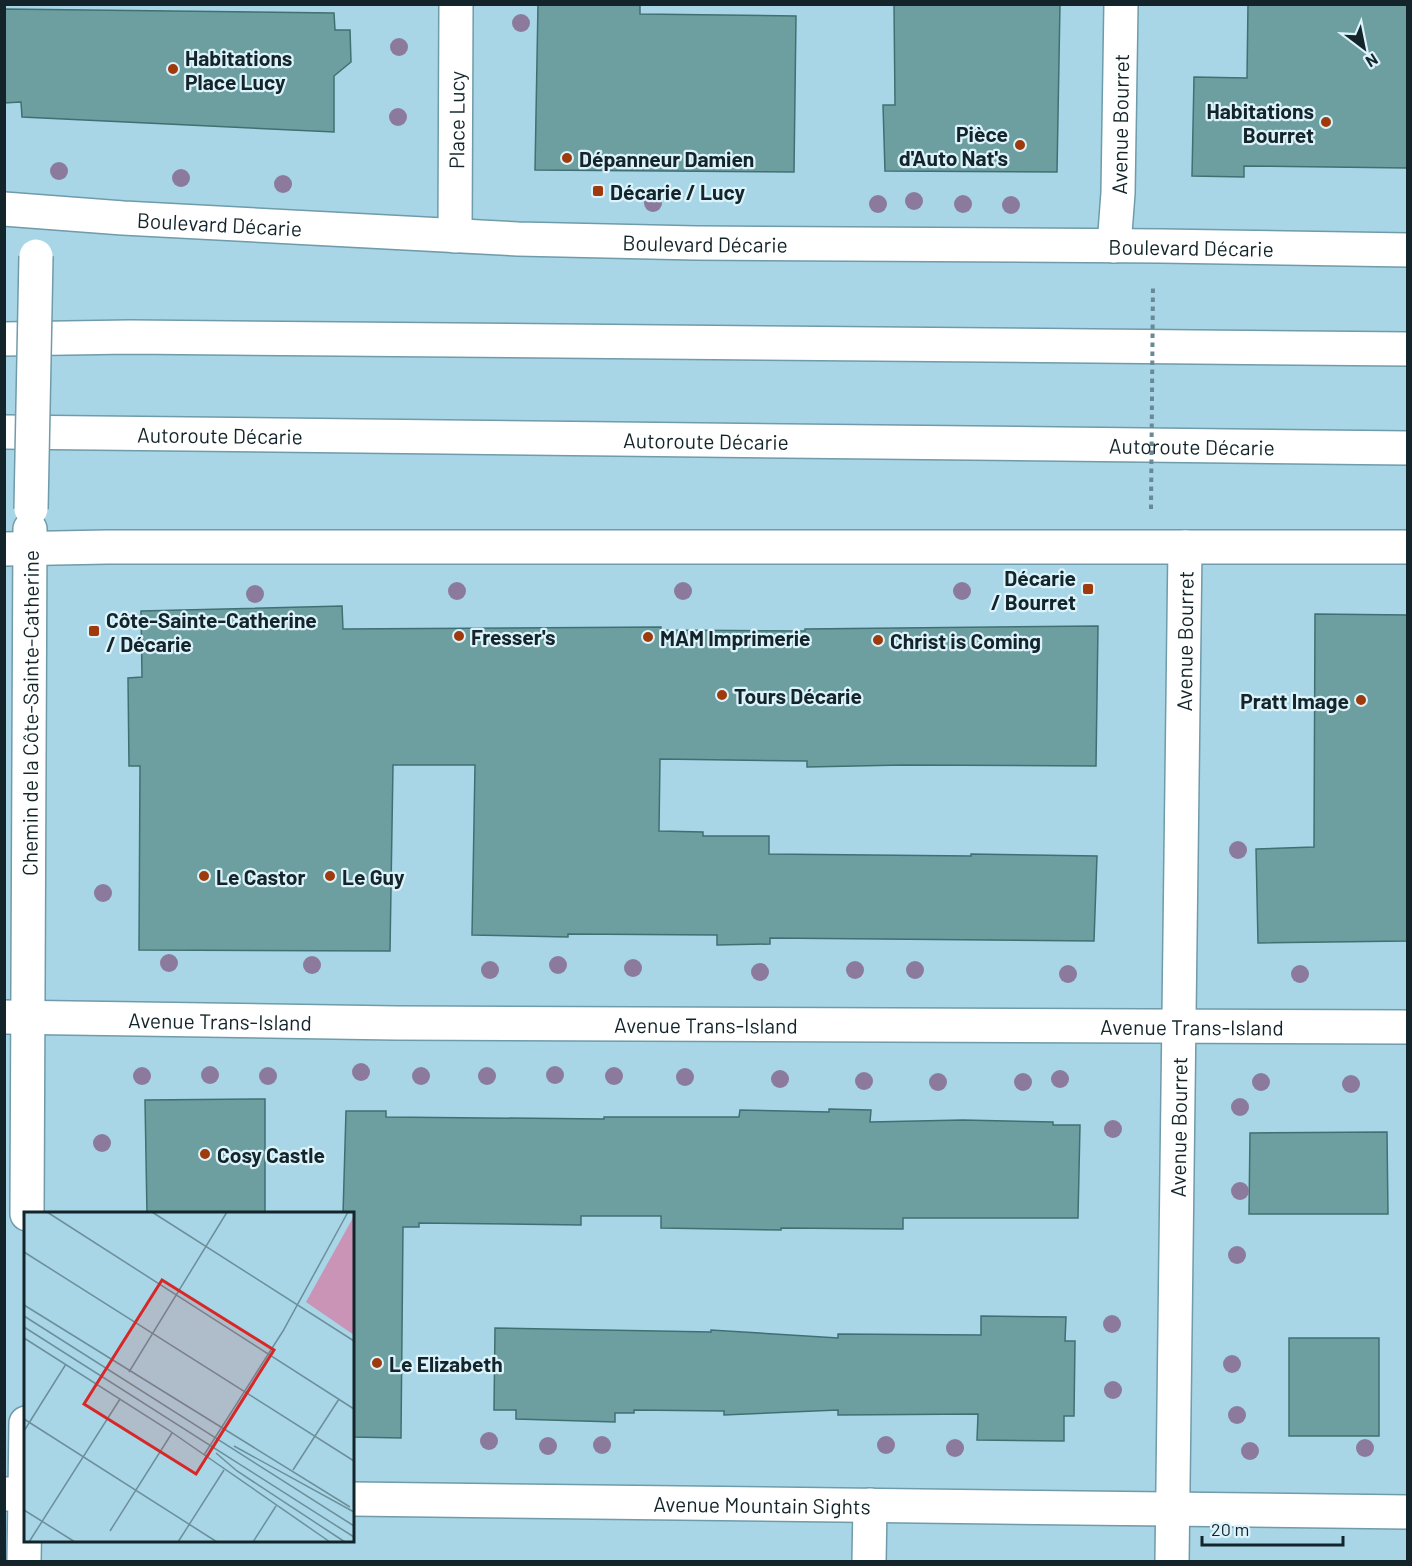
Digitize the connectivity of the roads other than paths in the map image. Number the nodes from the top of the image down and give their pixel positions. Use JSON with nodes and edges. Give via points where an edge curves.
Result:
{"nodes":[{"id":1,"x":456,"y":4,"type":"edge"},
{"id":2,"x":1121,"y":4,"type":"edge"},
{"id":3,"x":4,"y":209,"type":"edge"},
{"id":4,"x":38,"y":212,"type":"junction"},
{"id":5,"x":455,"y":236,"type":"junction"},
{"id":6,"x":1114,"y":246,"type":"junction"},
{"id":7,"x":1407,"y":250,"type":"edge"},
{"id":8,"x":4,"y":316,"type":"edge"},
{"id":9,"x":130,"y":337,"type":"junction"},
{"id":10,"x":4,"y":339,"type":"edge"},
{"id":11,"x":1407,"y":349,"type":"edge"},
{"id":12,"x":4,"y":432,"type":"edge"},
{"id":13,"x":96,"y":432,"type":"junction"},
{"id":14,"x":4,"y":445,"type":"edge"},
{"id":15,"x":1407,"y":448,"type":"edge"},
{"id":16,"x":1185,"y":547,"type":"junction"},
{"id":17,"x":1407,"y":547,"type":"edge"},
{"id":18,"x":17,"y":549,"type":"edge"},
{"id":19,"x":16,"y":1018,"type":"edge"},
{"id":20,"x":1179,"y":1025,"type":"junction"},
{"id":21,"x":1407,"y":1027,"type":"edge"},
{"id":22,"x":27,"y":1212,"type":"edge"},
{"id":23,"x":24,"y":1441,"type":"edge"},
{"id":24,"x":18,"y":1494,"type":"edge"},
{"id":25,"x":354,"y":1499,"type":"edge"},
{"id":26,"x":870,"y":1505,"type":"junction"},
{"id":27,"x":1172,"y":1508,"type":"junction"},
{"id":28,"x":1407,"y":1512,"type":"edge"},
{"id":29,"x":24,"y":1562,"type":"edge"},
{"id":30,"x":869,"y":1562,"type":"edge"},
{"id":31,"x":1172,"y":1562,"type":"edge"}],
"edges":[{"from":1,"to":5,"type":"main road","name":"Place Lucy"},
{"from":2,"to":6,"type":"main road","name":"Avenue Bourret"},
{"from":3,"to":4,"type":"main road","name":"Boulevard Décarie"},
{"from":4,"to":5,"type":"main road","name":"Boulevard Décarie"},
{"from":4,"to":18,"type":"main road","name":"Chemin de la Côte-Sainte-Catherine","bridge":true,"via":[[31,509]]},
{"from":5,"to":6,"type":"main road","name":"Boulevard Décarie","via":[[674,243]]},
{"from":6,"to":7,"type":"main road","name":"Boulevard Décarie"},
{"from":8,"to":9,"type":"main road"},
{"from":9,"to":10,"type":"main road"},
{"from":9,"to":11,"type":"main road"},
{"from":12,"to":13,"type":"main road","name":"Autoroute Décarie"},
{"from":13,"to":14,"type":"main road"},
{"from":13,"to":15,"type":"main road","name":"Autoroute Décarie"},
{"from":16,"to":17,"type":"main road"},
{"from":16,"to":18,"type":"main road"},
{"from":16,"to":20,"type":"main road","name":"Avenue Bourret"},
{"from":18,"to":19,"type":"main road","name":"Chemin de la Côte-Sainte-Catherine"},
{"from":19,"to":20,"type":"main road","name":"Avenue Trans-Island"},
{"from":19,"to":22,"type":"main road","name":"Chemin de la Côte-Sainte-Catherine"},
{"from":20,"to":21,"type":"main road","name":"Avenue Trans-Island"},
{"from":20,"to":27,"type":"main road","name":"Avenue Bourret"},
{"from":23,"to":24,"type":"main road"},
{"from":24,"to":29,"type":"main road"},
{"from":25,"to":26,"type":"main road","name":"Avenue Mountain Sights"},
{"from":26,"to":27,"type":"main road","name":"Avenue Mountain Sights"},
{"from":26,"to":30,"type":"main road"},
{"from":27,"to":28,"type":"main road","name":"Avenue Mountain Sights"},
{"from":27,"to":31,"type":"main road","name":"Avenue Bourret"}]}
